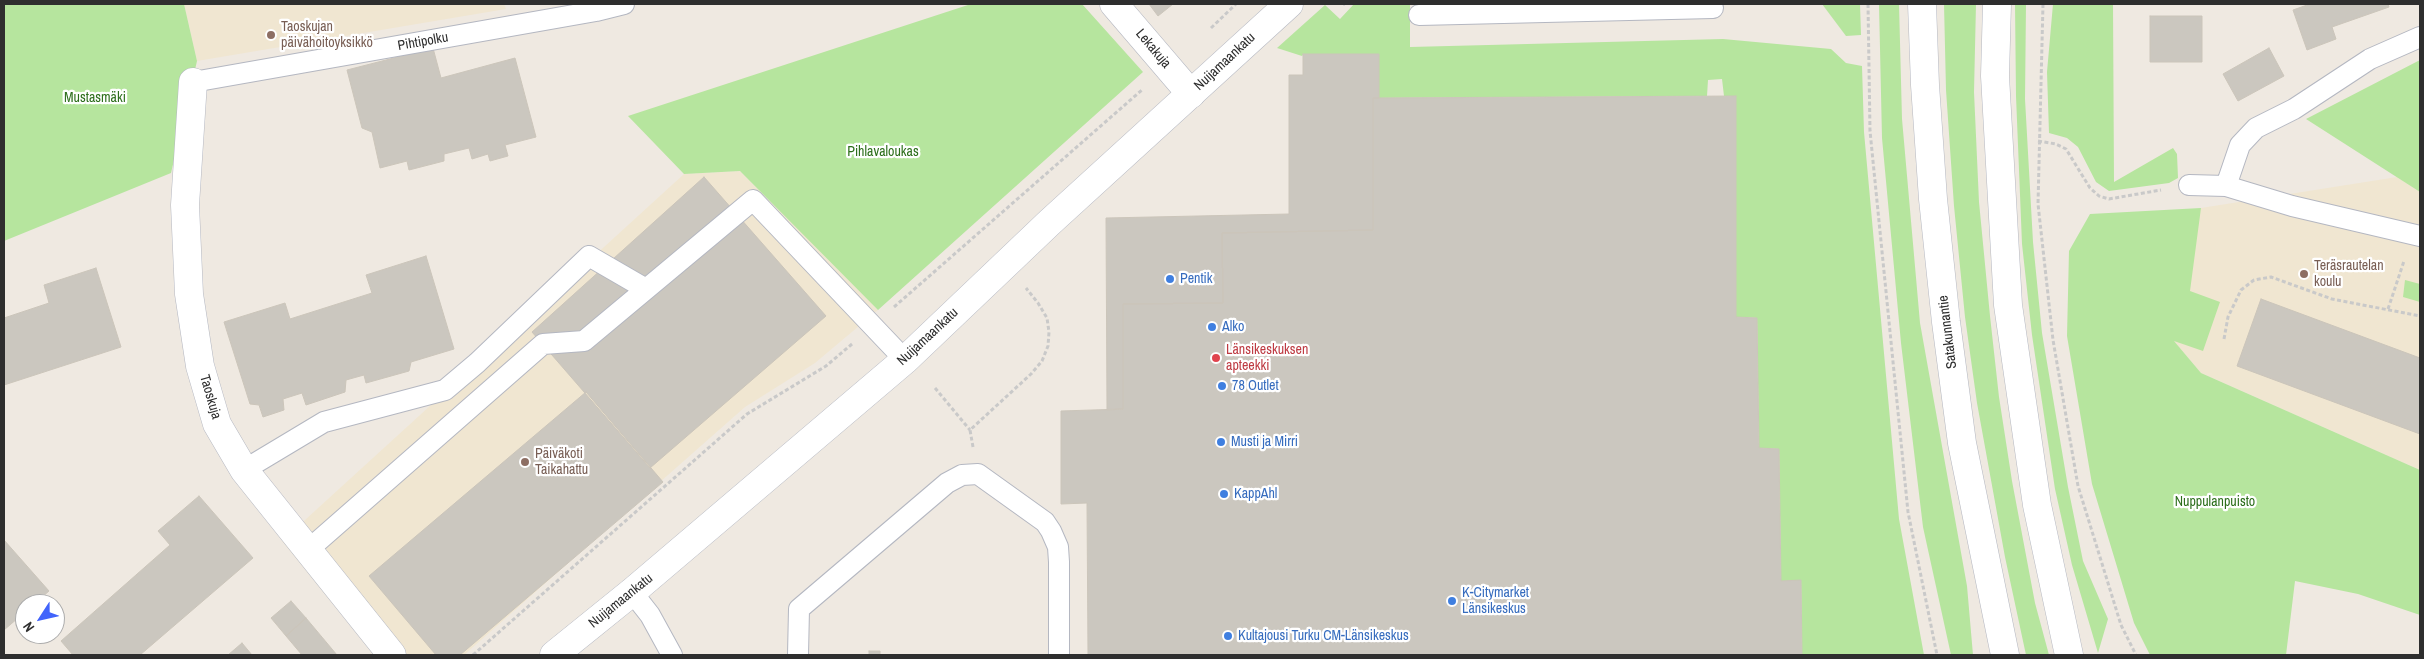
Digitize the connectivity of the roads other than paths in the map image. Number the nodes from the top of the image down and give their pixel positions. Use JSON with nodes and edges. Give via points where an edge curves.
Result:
{"nodes":[{"id":1,"x":624,"y":4,"type":"edge"},
{"id":2,"x":1114,"y":4,"type":"edge"},
{"id":3,"x":1289,"y":4,"type":"edge"},
{"id":4,"x":1922,"y":4,"type":"edge"},
{"id":5,"x":1996,"y":4,"type":"edge"},
{"id":6,"x":1490,"y":8,"type":"edge"},
{"id":7,"x":1713,"y":8,"type":"dead end"},
{"id":8,"x":1419,"y":15,"type":"dead end"},
{"id":9,"x":2420,"y":37,"type":"edge"},
{"id":10,"x":193,"y":82,"type":"joint"},
{"id":11,"x":1191,"y":94,"type":"junction"},
{"id":12,"x":2189,"y":185,"type":"road end"},
{"id":13,"x":2226,"y":186,"type":"junction"},
{"id":14,"x":2416,"y":235,"type":"edge"},
{"id":15,"x":646,"y":289,"type":"junction"},
{"id":16,"x":905,"y":360,"type":"junction"},
{"id":17,"x":244,"y":470,"type":"junction"},
{"id":18,"x":308,"y":550,"type":"junction"},
{"id":19,"x":632,"y":592,"type":"junction"},
{"id":20,"x":392,"y":655,"type":"edge"},
{"id":21,"x":554,"y":655,"type":"edge"},
{"id":22,"x":672,"y":655,"type":"edge"},
{"id":23,"x":798,"y":655,"type":"edge"},
{"id":24,"x":1059,"y":655,"type":"edge"},
{"id":25,"x":2005,"y":655,"type":"edge"},
{"id":26,"x":2069,"y":655,"type":"edge"}],
"edges":[{"from":1,"to":10,"type":"lane","name":"Pihtipolku","via":[[596,12]]},
{"from":2,"to":11,"type":"main road","name":"Lekakuja"},
{"from":3,"to":11,"type":"main road","name":"Nuijamaankatu"},
{"from":4,"to":25,"type":"main road","name":"Satakunnantie","via":[[1933,199],[1946,322],[1962,443]]},
{"from":5,"to":26,"type":"main road","via":[[1995,76],[2008,305],[2037,504]]},
{"from":6,"to":7,"type":"lane"},
{"from":6,"to":8,"type":"lane"},
{"from":9,"to":13,"type":"lane","via":[[2370,59],[2294,108],[2256,128],[2240,145]]},
{"from":10,"to":17,"type":"main road","name":"Taoskuja","via":[[185,205],[189,294],[200,366],[209,399],[217,424]]},
{"from":11,"to":16,"type":"main road","name":"Nuijamaankatu"},
{"from":12,"to":13,"type":"lane"},
{"from":13,"to":14,"type":"lane","via":[[2292,206]]},
{"from":15,"to":16,"type":"lane","via":[[753,200]]},
{"from":15,"to":17,"type":"lane","via":[[589,256],[445,390],[324,422]]},
{"from":15,"to":18,"type":"lane","via":[[584,341],[543,344]]},
{"from":16,"to":19,"type":"main road","name":"Nuijamaankatu"},
{"from":17,"to":18,"type":"main road","name":"Taoskuja"},
{"from":18,"to":20,"type":"main road","name":"Taoskuja"},
{"from":19,"to":21,"type":"main road","name":"Nuijamaankatu"},
{"from":19,"to":22,"type":"lane","via":[[650,615]]},
{"from":23,"to":24,"type":"lane","via":[[799,609],[947,483],[962,475],[978,474],[1045,522],[1058,547]]}]}
